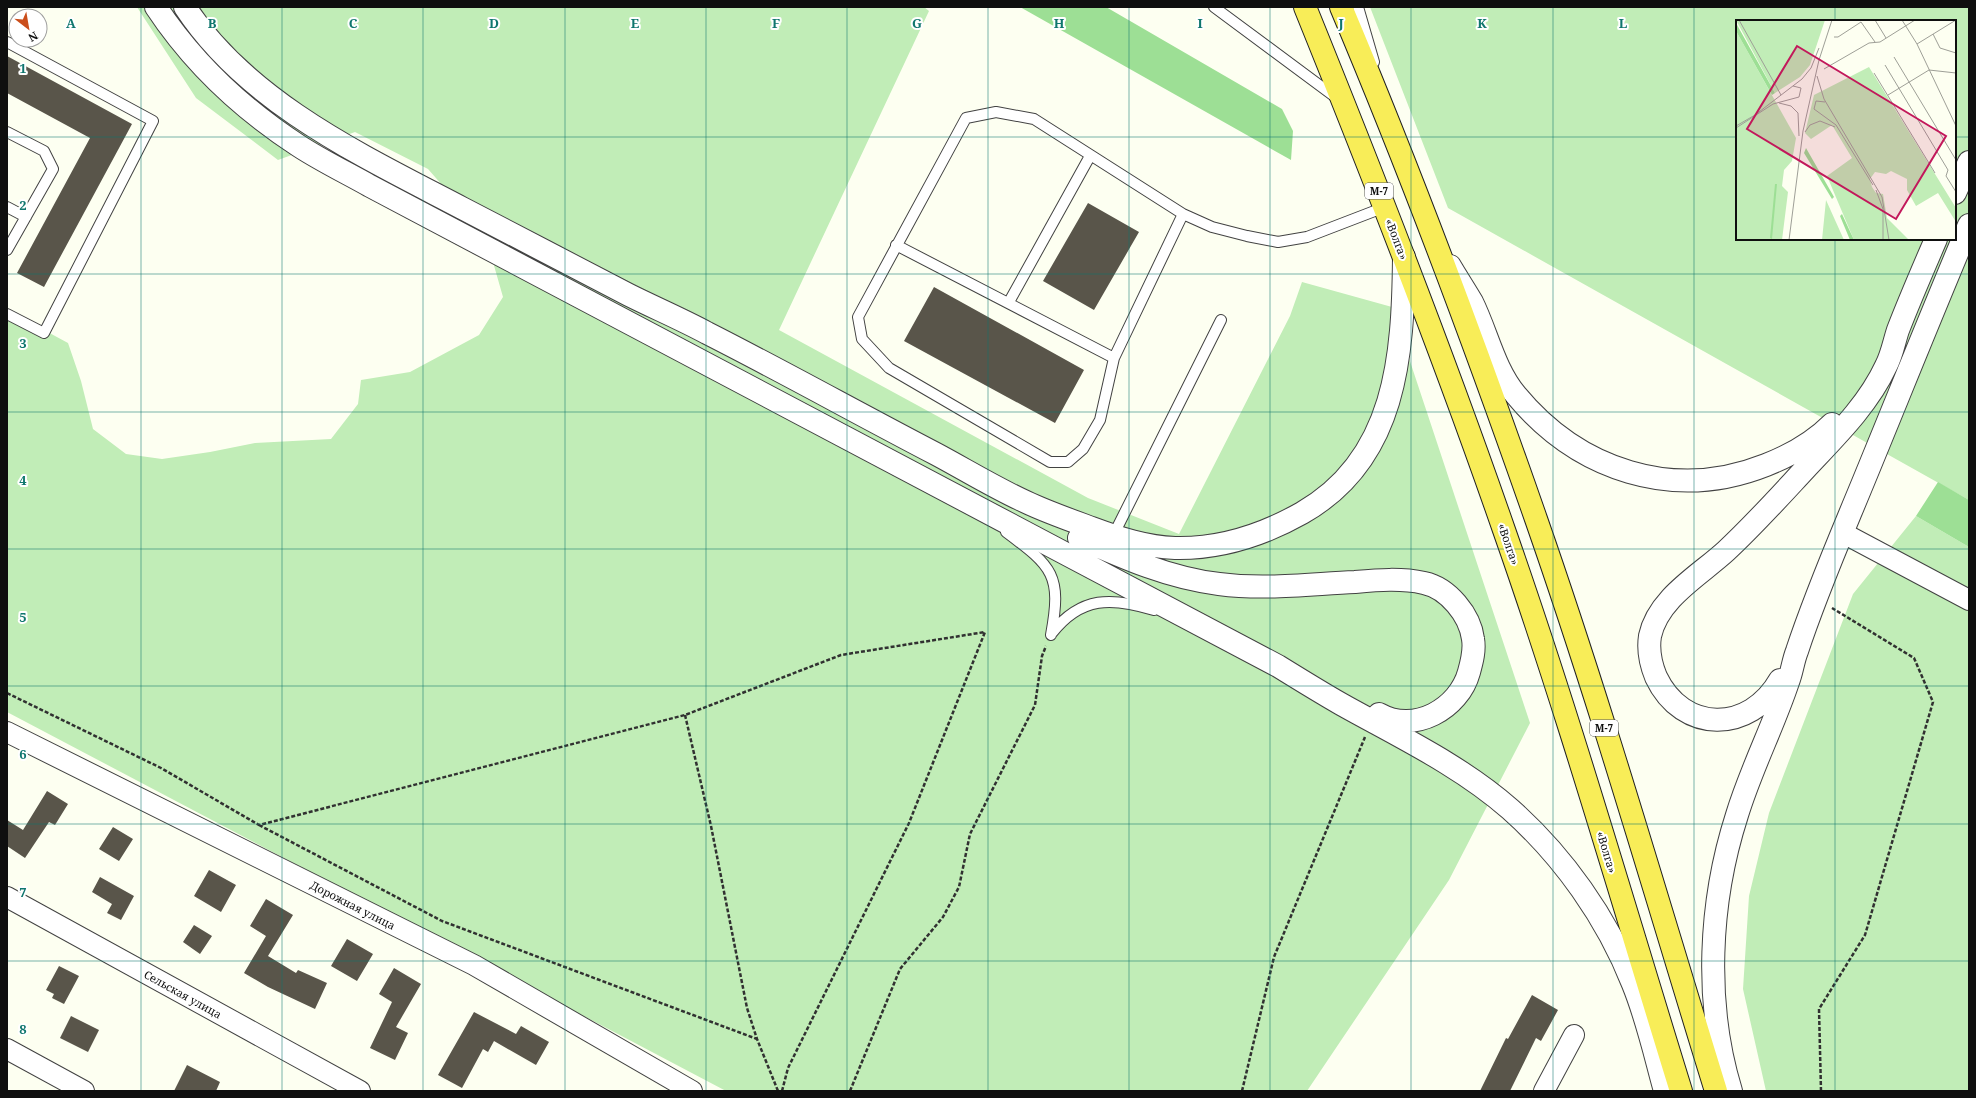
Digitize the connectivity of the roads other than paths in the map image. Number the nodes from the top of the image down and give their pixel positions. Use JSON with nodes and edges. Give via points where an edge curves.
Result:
{"nodes":[{"id":1,"x":156,"y":7,"type":"edge"},
{"id":2,"x":185,"y":7,"type":"edge"},
{"id":3,"x":1214,"y":7,"type":"edge"},
{"id":4,"x":1305,"y":7,"type":"edge"},
{"id":5,"x":1342,"y":7,"type":"edge"},
{"id":6,"x":1358,"y":7,"type":"edge"},
{"id":7,"x":7,"y":42,"type":"edge"},
{"id":8,"x":1345,"y":104,"type":"junction"},
{"id":9,"x":1392,"y":128,"type":"junction"},
{"id":10,"x":7,"y":132,"type":"edge"},
{"id":11,"x":1090,"y":156,"type":"junction"},
{"id":12,"x":1969,"y":162,"type":"edge"},
{"id":13,"x":1956,"y":191,"type":"edge"},
{"id":14,"x":7,"y":207,"type":"edge"},
{"id":15,"x":1385,"y":207,"type":"junction"},
{"id":16,"x":1183,"y":214,"type":"junction"},
{"id":17,"x":26,"y":217,"type":"junction"},
{"id":18,"x":1969,"y":225,"type":"edge"},
{"id":19,"x":1434,"y":238,"type":"junction"},
{"id":20,"x":1936,"y":240,"type":"edge"},
{"id":21,"x":896,"y":245,"type":"junction"},
{"id":22,"x":7,"y":250,"type":"edge"},
{"id":23,"x":1404,"y":256,"type":"junction"},
{"id":24,"x":1009,"y":302,"type":"junction"},
{"id":25,"x":7,"y":314,"type":"edge"},
{"id":26,"x":1221,"y":320,"type":"dead end"},
{"id":27,"x":1897,"y":332,"type":"junction"},
{"id":28,"x":1114,"y":358,"type":"junction"},
{"id":29,"x":949,"y":492,"type":"junction"},
{"id":30,"x":1027,"y":503,"type":"junction"},
{"id":31,"x":1843,"y":533,"type":"junction"},
{"id":32,"x":1113,"y":536,"type":"junction"},
{"id":33,"x":1969,"y":600,"type":"edge"},
{"id":34,"x":1202,"y":626,"type":"junction"},
{"id":35,"x":1797,"y":651,"type":"junction"},
{"id":36,"x":1278,"y":666,"type":"junction"},
{"id":37,"x":7,"y":732,"type":"edge"},
{"id":38,"x":7,"y":896,"type":"edge"},
{"id":39,"x":1574,"y":1035,"type":"dead end"},
{"id":40,"x":7,"y":1049,"type":"edge"},
{"id":41,"x":84,"y":1091,"type":"edge"},
{"id":42,"x":360,"y":1091,"type":"edge"},
{"id":43,"x":692,"y":1091,"type":"edge"},
{"id":44,"x":1544,"y":1091,"type":"edge"},
{"id":45,"x":1665,"y":1091,"type":"edge"},
{"id":46,"x":1681,"y":1091,"type":"edge"},
{"id":47,"x":1716,"y":1091,"type":"edge"},
{"id":48,"x":1731,"y":1091,"type":"edge"}],
"edges":[{"from":1,"to":29,"type":"street","via":[[170,28],[214,78],[240,103],[300,146],[377,190]]},
{"from":2,"to":30,"type":"street","via":[[220,49],[256,84],[314,127],[384,167],[632,297],[705,332]]},
{"from":3,"to":8,"type":"lane"},
{"from":4,"to":8,"type":"highway","name":"«Волга»","number":"М-7"},
{"from":5,"to":9,"type":"highway","number":"М-7"},
{"from":6,"to":9,"type":"lane"},
{"from":7,"to":25,"type":"lane","via":[[153,121],[44,333]]},
{"from":8,"to":15,"type":"highway","name":"«Волга»","number":"М-7"},
{"from":9,"to":19,"type":"highway","number":"М-7"},
{"from":10,"to":17,"type":"lane","via":[[44,151],[53,169]]},
{"from":11,"to":16,"type":"lane"},
{"from":11,"to":21,"type":"lane","via":[[1034,119],[996,112],[966,118]]},
{"from":11,"to":24,"type":"lane"},
{"from":12,"to":13,"type":"street"},
{"from":14,"to":17,"type":"lane"},
{"from":15,"to":16,"type":"lane","via":[[1307,237],[1278,242],[1212,227]]},
{"from":15,"to":23,"type":"highway","name":"«Волга»","number":"М-7"},
{"from":16,"to":28,"type":"lane"},
{"from":17,"to":22,"type":"lane"},
{"from":18,"to":31,"type":"street"},
{"from":19,"to":27,"type":"street","via":[[1472,302],[1502,373],[1514,394],[1540,422],[1580,452],[1627,472],[1656,478],[1684,482],[1721,479],[1748,472],[1796,450],[1830,426],[1848,408],[1862,390]]},
{"from":19,"to":47,"type":"highway","number":"М-7","via":[[1538,527],[1593,693]]},
{"from":20,"to":27,"type":"street"},
{"from":21,"to":24,"type":"lane"},
{"from":21,"to":28,"type":"lane","via":[[858,317],[862,339],[889,368],[1050,462],[1068,462],[1083,449],[1100,420]]},
{"from":23,"to":32,"type":"street","via":[[1403,303],[1393,388],[1386,414],[1374,440],[1341,484],[1318,504],[1250,538],[1206,547],[1174,548],[1145,545]]},
{"from":23,"to":46,"type":"highway","name":"«Волга»","number":"М-7","via":[[1524,590]]},
{"from":24,"to":28,"type":"lane"},
{"from":26,"to":32,"type":"lane"},
{"from":27,"to":35,"type":"street","via":[[1886,366],[1856,412],[1758,520],[1666,604],[1656,619],[1650,636],[1654,671],[1668,696],[1694,715],[1713,719],[1730,719],[1746,714],[1761,704],[1773,693]]},
{"from":29,"to":34,"type":"street"},
{"from":29,"to":34,"type":"lane","via":[[1036,554],[1046,565],[1056,593],[1051,635],[1062,621],[1076,611],[1092,604],[1110,601],[1130,602]]},
{"from":30,"to":32,"type":"street"},
{"from":30,"to":36,"type":"street","via":[[1076,537],[1138,564],[1182,577],[1218,584],[1255,587],[1400,579],[1426,583],[1445,594],[1459,607],[1468,622],[1473,639],[1473,658],[1468,678],[1456,697],[1440,711],[1423,719],[1404,722],[1382,716],[1346,696]]},
{"from":31,"to":33,"type":"street"},
{"from":31,"to":35,"type":"street"},
{"from":34,"to":36,"type":"street"},
{"from":35,"to":48,"type":"street","via":[[1788,681],[1736,815],[1723,868],[1713,969],[1716,1027]]},
{"from":36,"to":45,"type":"street","via":[[1406,738],[1486,790],[1533,830],[1564,865],[1590,903],[1624,964],[1634,985]]},
{"from":37,"to":43,"type":"street","name":"Дорожная улица","via":[[474,965]]},
{"from":38,"to":42,"type":"street","name":"Сельская улица"},
{"from":39,"to":44,"type":"street"},
{"from":40,"to":41,"type":"street"}]}
